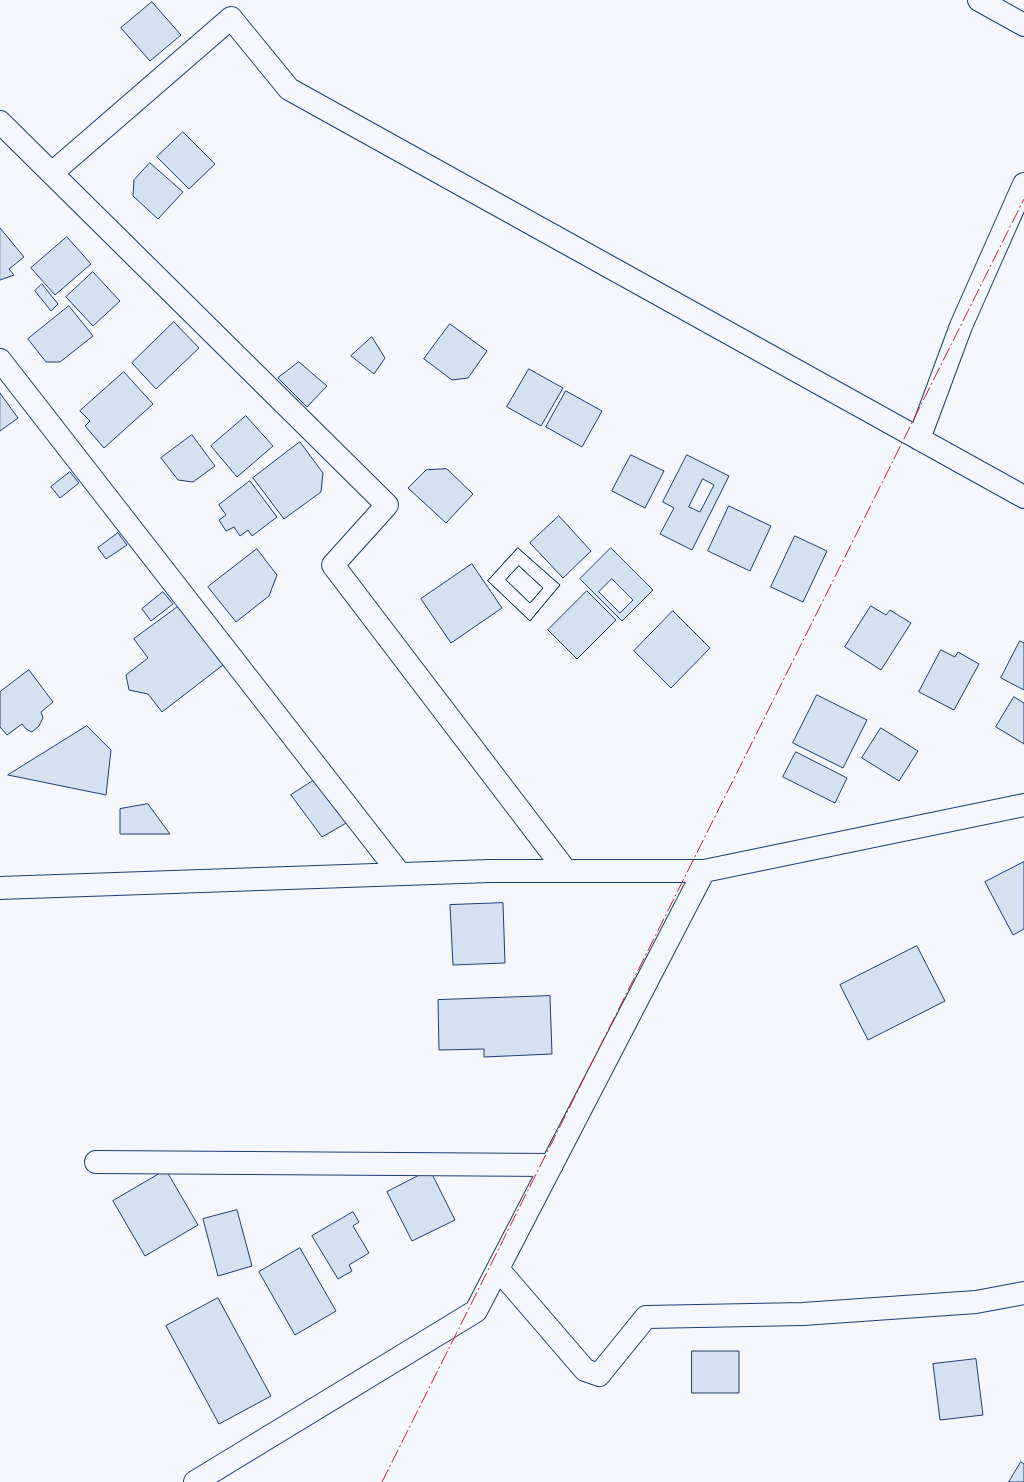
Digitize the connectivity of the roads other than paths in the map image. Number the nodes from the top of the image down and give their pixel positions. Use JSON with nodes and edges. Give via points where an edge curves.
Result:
{"nodes":[{"id":1,"x":978,"y":0,"type":"edge"},
{"id":2,"x":1024,"y":25,"type":"edge"},
{"id":3,"x":0,"y":122,"type":"edge"},
{"id":4,"x":52,"y":173,"type":"junction"},
{"id":5,"x":1024,"y":184,"type":"edge"},
{"id":6,"x":0,"y":360,"type":"edge"},
{"id":7,"x":919,"y":439,"type":"junction"},
{"id":8,"x":1024,"y":497,"type":"edge"},
{"id":9,"x":1024,"y":805,"type":"edge"},
{"id":10,"x":566,"y":871,"type":"junction"},
{"id":11,"x":704,"y":871,"type":"junction"},
{"id":12,"x":400,"y":874,"type":"junction"},
{"id":13,"x":0,"y":888,"type":"edge"},
{"id":14,"x":96,"y":1162,"type":"dead end"},
{"id":15,"x":552,"y":1166,"type":"junction"},
{"id":16,"x":498,"y":1269,"type":"junction"},
{"id":17,"x":1024,"y":1293,"type":"edge"},
{"id":18,"x":195,"y":1482,"type":"edge"}],
"edges":[{"from":1,"to":2,"type":"street"},
{"from":3,"to":4,"type":"street"},
{"from":4,"to":7,"type":"street","via":[[231,18],[289,89]]},
{"from":4,"to":10,"type":"street","via":[[387,505],[333,565]]},
{"from":5,"to":7,"type":"street","via":[[961,326]]},
{"from":6,"to":12,"type":"street"},
{"from":7,"to":8,"type":"street"},
{"from":9,"to":11,"type":"street"},
{"from":10,"to":11,"type":"street"},
{"from":10,"to":12,"type":"street"},
{"from":11,"to":15,"type":"street"},
{"from":12,"to":13,"type":"street"},
{"from":14,"to":15,"type":"street"},
{"from":15,"to":16,"type":"street"},
{"from":16,"to":17,"type":"street","via":[[584,1370],[599,1375],[646,1317],[811,1313],[976,1302]]},
{"from":16,"to":18,"type":"street","via":[[476,1311]]}]}
